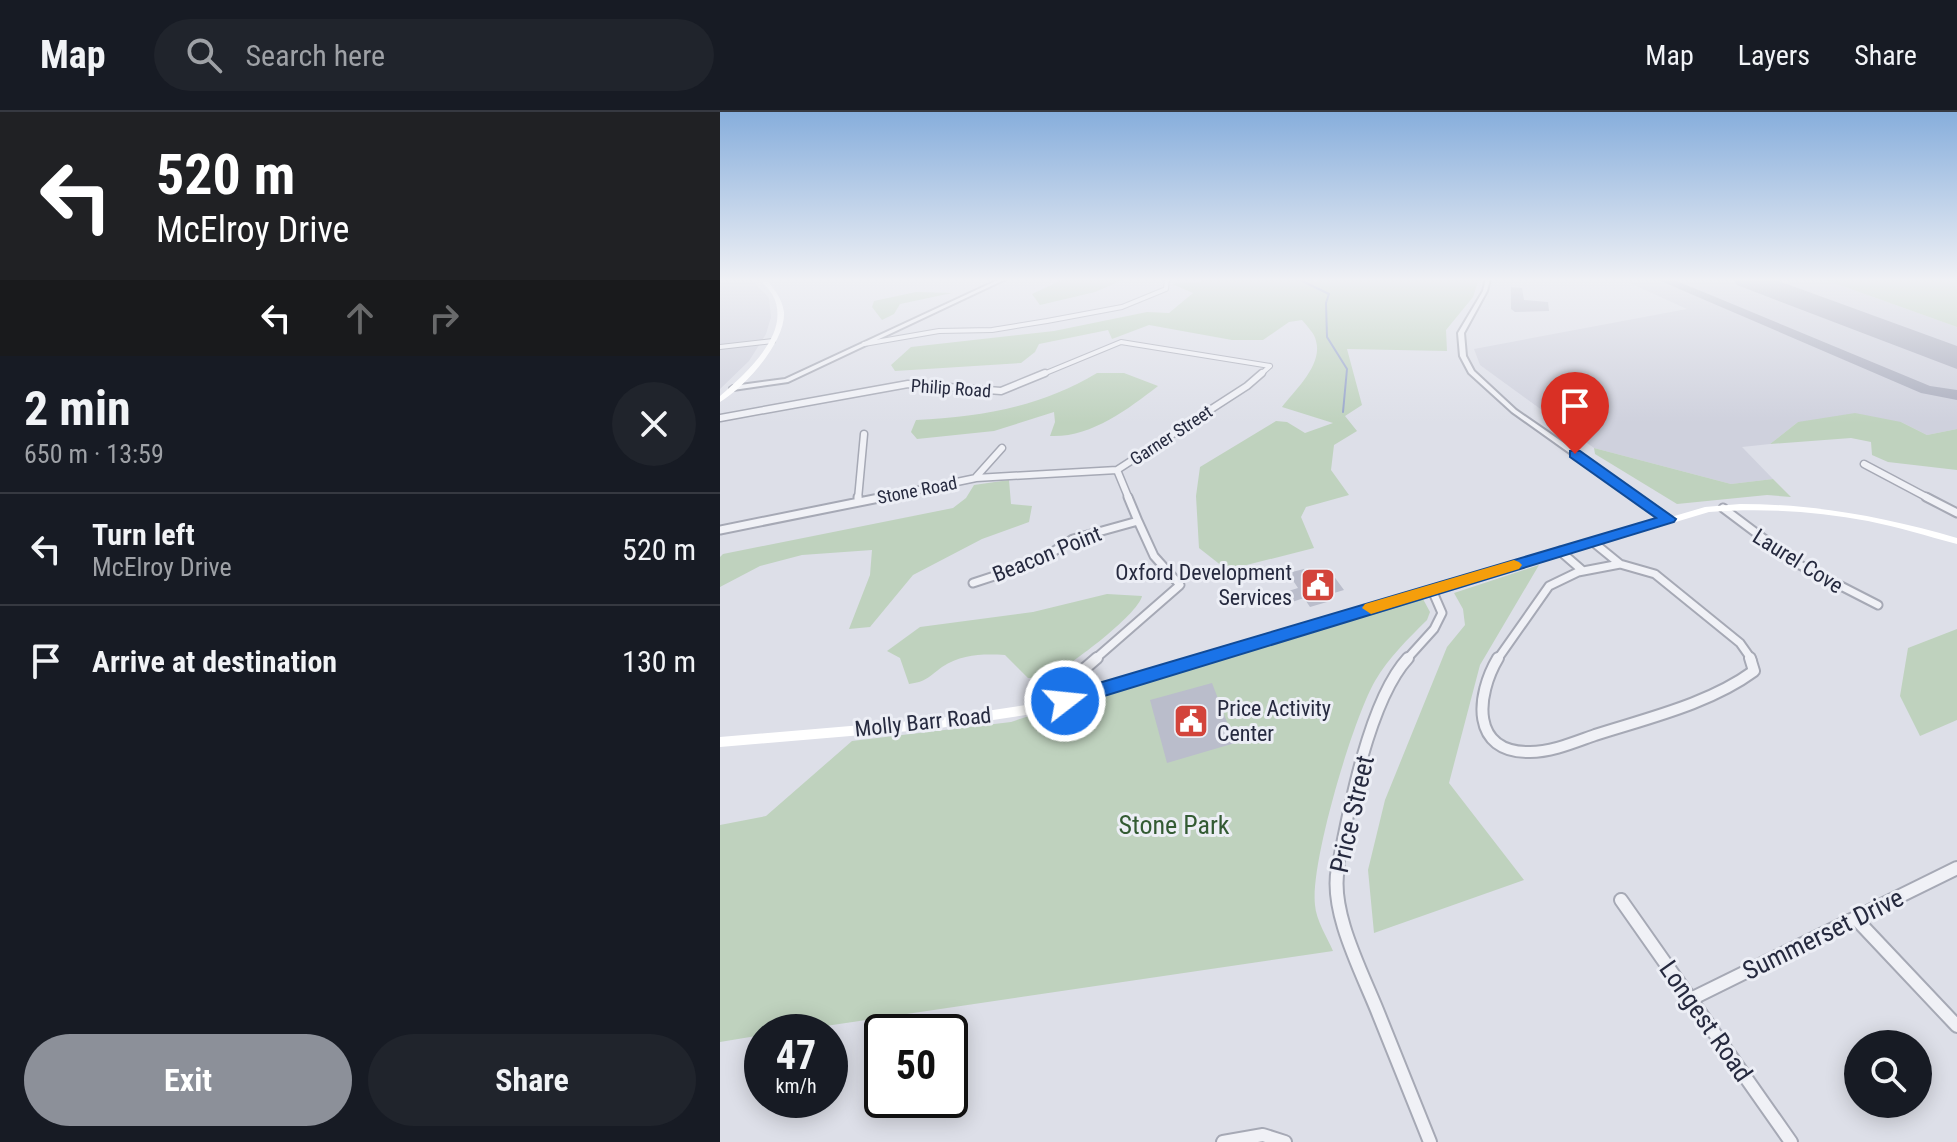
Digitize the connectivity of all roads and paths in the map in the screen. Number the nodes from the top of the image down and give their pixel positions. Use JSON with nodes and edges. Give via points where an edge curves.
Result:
{"nodes":[{"id":1,"x":780,"y":327,"type":"edge"},
{"id":2,"x":900,"y":327,"type":"edge"},
{"id":3,"x":1008,"y":327,"type":"edge"},
{"id":4,"x":1464,"y":327,"type":"edge"},
{"id":5,"x":773,"y":341,"type":"junction"},
{"id":6,"x":864,"y":344,"type":"junction"},
{"id":7,"x":720,"y":347,"type":"edge"},
{"id":8,"x":1270,"y":366,"type":"joint"},
{"id":9,"x":745,"y":376,"type":"junction"},
{"id":10,"x":764,"y":385,"type":"junction"},
{"id":11,"x":733,"y":388,"type":"junction"},
{"id":12,"x":720,"y":400,"type":"edge"},
{"id":13,"x":720,"y":418,"type":"edge"},
{"id":14,"x":864,"y":434,"type":"dead end"},
{"id":15,"x":1002,"y":448,"type":"dead end"},
{"id":16,"x":1864,"y":464,"type":"dead end"},
{"id":17,"x":1117,"y":470,"type":"junction"},
{"id":18,"x":976,"y":478,"type":"junction"},
{"id":19,"x":858,"y":502,"type":"junction"},
{"id":20,"x":1723,"y":508,"type":"junction"},
{"id":21,"x":1957,"y":513,"type":"edge"},
{"id":22,"x":1668,"y":519,"type":"junction"},
{"id":23,"x":1138,"y":521,"type":"junction"},
{"id":24,"x":720,"y":530,"type":"edge"},
{"id":25,"x":1957,"y":541,"type":"edge"},
{"id":26,"x":1593,"y":542,"type":"junction"},
{"id":27,"x":1560,"y":551,"type":"junction"},
{"id":28,"x":1620,"y":564,"type":"junction"},
{"id":29,"x":1583,"y":571,"type":"junction"},
{"id":30,"x":973,"y":583,"type":"dead end"},
{"id":31,"x":1432,"y":590,"type":"junction"},
{"id":32,"x":1878,"y":605,"type":"dead end"},
{"id":33,"x":1039,"y":708,"type":"junction"},
{"id":34,"x":720,"y":742,"type":"edge"},
{"id":35,"x":1957,"y":868,"type":"edge"},
{"id":36,"x":1621,"y":900,"type":"dead end"},
{"id":37,"x":1856,"y":919,"type":"junction"},
{"id":38,"x":1689,"y":1000,"type":"junction"},
{"id":39,"x":1957,"y":1026,"type":"edge"},
{"id":40,"x":1223,"y":1142,"type":"edge"},
{"id":41,"x":1285,"y":1142,"type":"edge"},
{"id":42,"x":1430,"y":1142,"type":"edge"},
{"id":43,"x":1791,"y":1142,"type":"edge"}],
"edges":[{"from":1,"to":5,"type":"main road"},
{"from":2,"to":6,"type":"street"},
{"from":3,"to":6,"type":"street","via":[[939,331]]},
{"from":4,"to":22,"type":"street","via":[[1462,353],[1471,372],[1514,411]]},
{"from":5,"to":7,"type":"street"},
{"from":5,"to":9,"type":"main road"},
{"from":6,"to":10,"type":"street","via":[[796,377]]},
{"from":8,"to":13,"type":"street","name":"Philip Road","via":[[1121,342],[1001,391],[908,384]]},
{"from":8,"to":17,"type":"street","name":"Garner Street"},
{"from":9,"to":10,"type":"street"},
{"from":9,"to":11,"type":"main road"},
{"from":10,"to":11,"type":"street"},
{"from":10,"to":12,"type":"street"},
{"from":11,"to":12,"type":"main road"},
{"from":14,"to":19,"type":"street"},
{"from":15,"to":18,"type":"street"},
{"from":16,"to":21,"type":"street"},
{"from":17,"to":18,"type":"street","name":"Stone Road"},
{"from":17,"to":23,"type":"street","name":"Garner Street"},
{"from":18,"to":19,"type":"street","name":"Stone Road"},
{"from":19,"to":24,"type":"street","name":"Stone Road"},
{"from":20,"to":22,"type":"main road","name":"Molly Barr Road"},
{"from":20,"to":25,"type":"main road","name":"Molly Barr Road","via":[[1812,509]]},
{"from":20,"to":32,"type":"street","name":"Laurel Cove","via":[[1784,558]]},
{"from":22,"to":26,"type":"main road","name":"Molly Barr Road"},
{"from":23,"to":30,"type":"street","name":"Beacon Point","via":[[1073,539],[1037,562]]},
{"from":23,"to":33,"type":"street","via":[[1162,570],[1180,585]]},
{"from":26,"to":27,"type":"main road","name":"Molly Barr Road"},
{"from":26,"to":28,"type":"street"},
{"from":27,"to":29,"type":"street"},
{"from":27,"to":31,"type":"main road","name":"Molly Barr Road"},
{"from":28,"to":29,"type":"street"},
{"from":28,"to":29,"type":"street","via":[[1655,574],[1740,643],[1754,671],[1746,680],[1597,734],[1537,754],[1517,752],[1487,734],[1479,719],[1487,677],[1551,583]]},
{"from":31,"to":33,"type":"main road","name":"Molly Barr Road"},
{"from":31,"to":42,"type":"street","name":"Price Street","via":[[1442,613],[1383,695],[1348,813],[1335,881],[1352,947]]},
{"from":33,"to":34,"type":"main road","name":"Molly Barr Road","via":[[933,724]]},
{"from":35,"to":37,"type":"street","name":"Summerset Drive"},
{"from":36,"to":38,"type":"street","name":"Longest Road"},
{"from":37,"to":38,"type":"street","name":"Summerset Drive"},
{"from":37,"to":39,"type":"street"},
{"from":38,"to":43,"type":"street","name":"Longest Road"},
{"from":40,"to":41,"type":"street","via":[[1265,1133]]}]}
